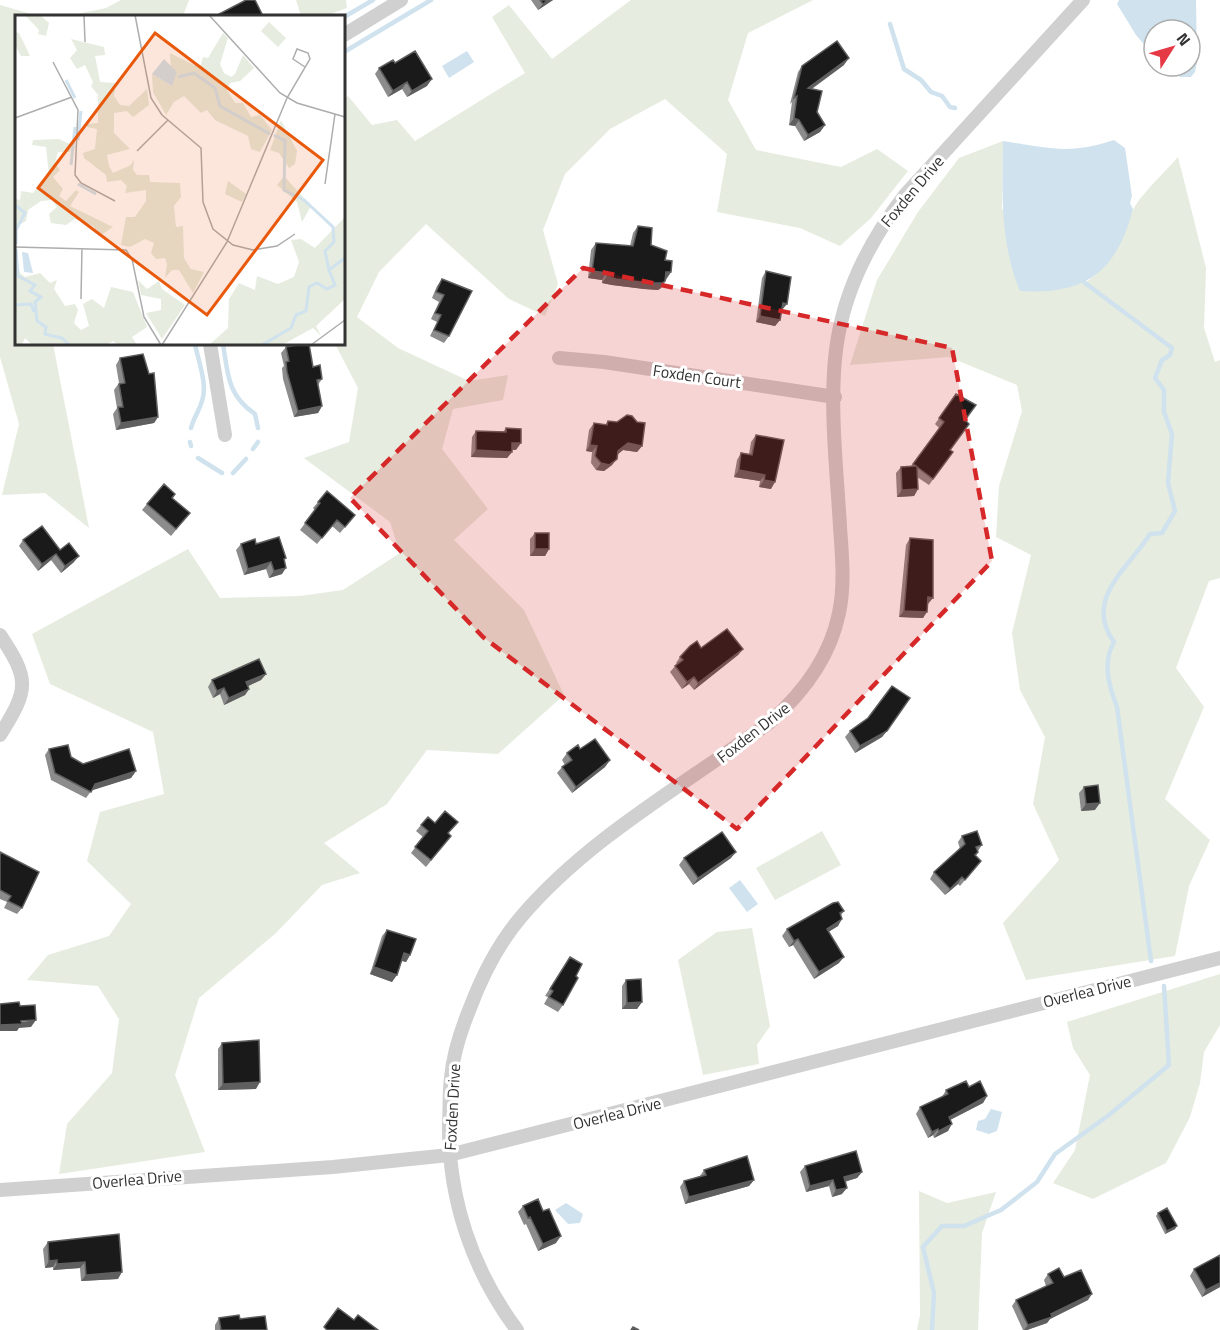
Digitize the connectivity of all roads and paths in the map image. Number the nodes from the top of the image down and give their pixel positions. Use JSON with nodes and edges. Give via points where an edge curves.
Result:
{"nodes":[{"id":1,"x":401,"y":0,"type":"edge"},
{"id":2,"x":1083,"y":0,"type":"edge"},
{"id":3,"x":345,"y":34,"type":"edge"},
{"id":4,"x":210,"y":345,"type":"edge"},
{"id":5,"x":559,"y":358,"type":"dead end"},
{"id":6,"x":835,"y":397,"type":"junction"},
{"id":7,"x":225,"y":435,"type":"dead end"},
{"id":8,"x":0,"y":635,"type":"edge"},
{"id":9,"x":0,"y":735,"type":"edge"},
{"id":10,"x":1220,"y":958,"type":"edge"},
{"id":11,"x":449,"y":1155,"type":"junction"},
{"id":12,"x":0,"y":1190,"type":"edge"},
{"id":13,"x":517,"y":1330,"type":"edge"}],
"edges":[{"from":1,"to":3,"type":"street"},
{"from":2,"to":6,"type":"street","name":"Foxden Drive","via":[[905,195],[880,228],[850,289],[836,350]]},
{"from":4,"to":7,"type":"street"},
{"from":5,"to":6,"type":"street","name":"Foxden Court"},
{"from":6,"to":11,"type":"street","name":"Foxden Drive","via":[[843,575],[839,613],[820,665],[793,701],[770,722],[594,848],[519,919],[485,972],[460,1033],[451,1076]]},
{"from":8,"to":9,"type":"street","via":[[23,675],[20,704]]},
{"from":10,"to":11,"type":"street","name":"Overlea Drive"},
{"from":11,"to":12,"type":"street","name":"Overlea Drive"},
{"from":11,"to":13,"type":"street","name":"Foxden Drive","via":[[455,1195],[473,1253]]}]}
